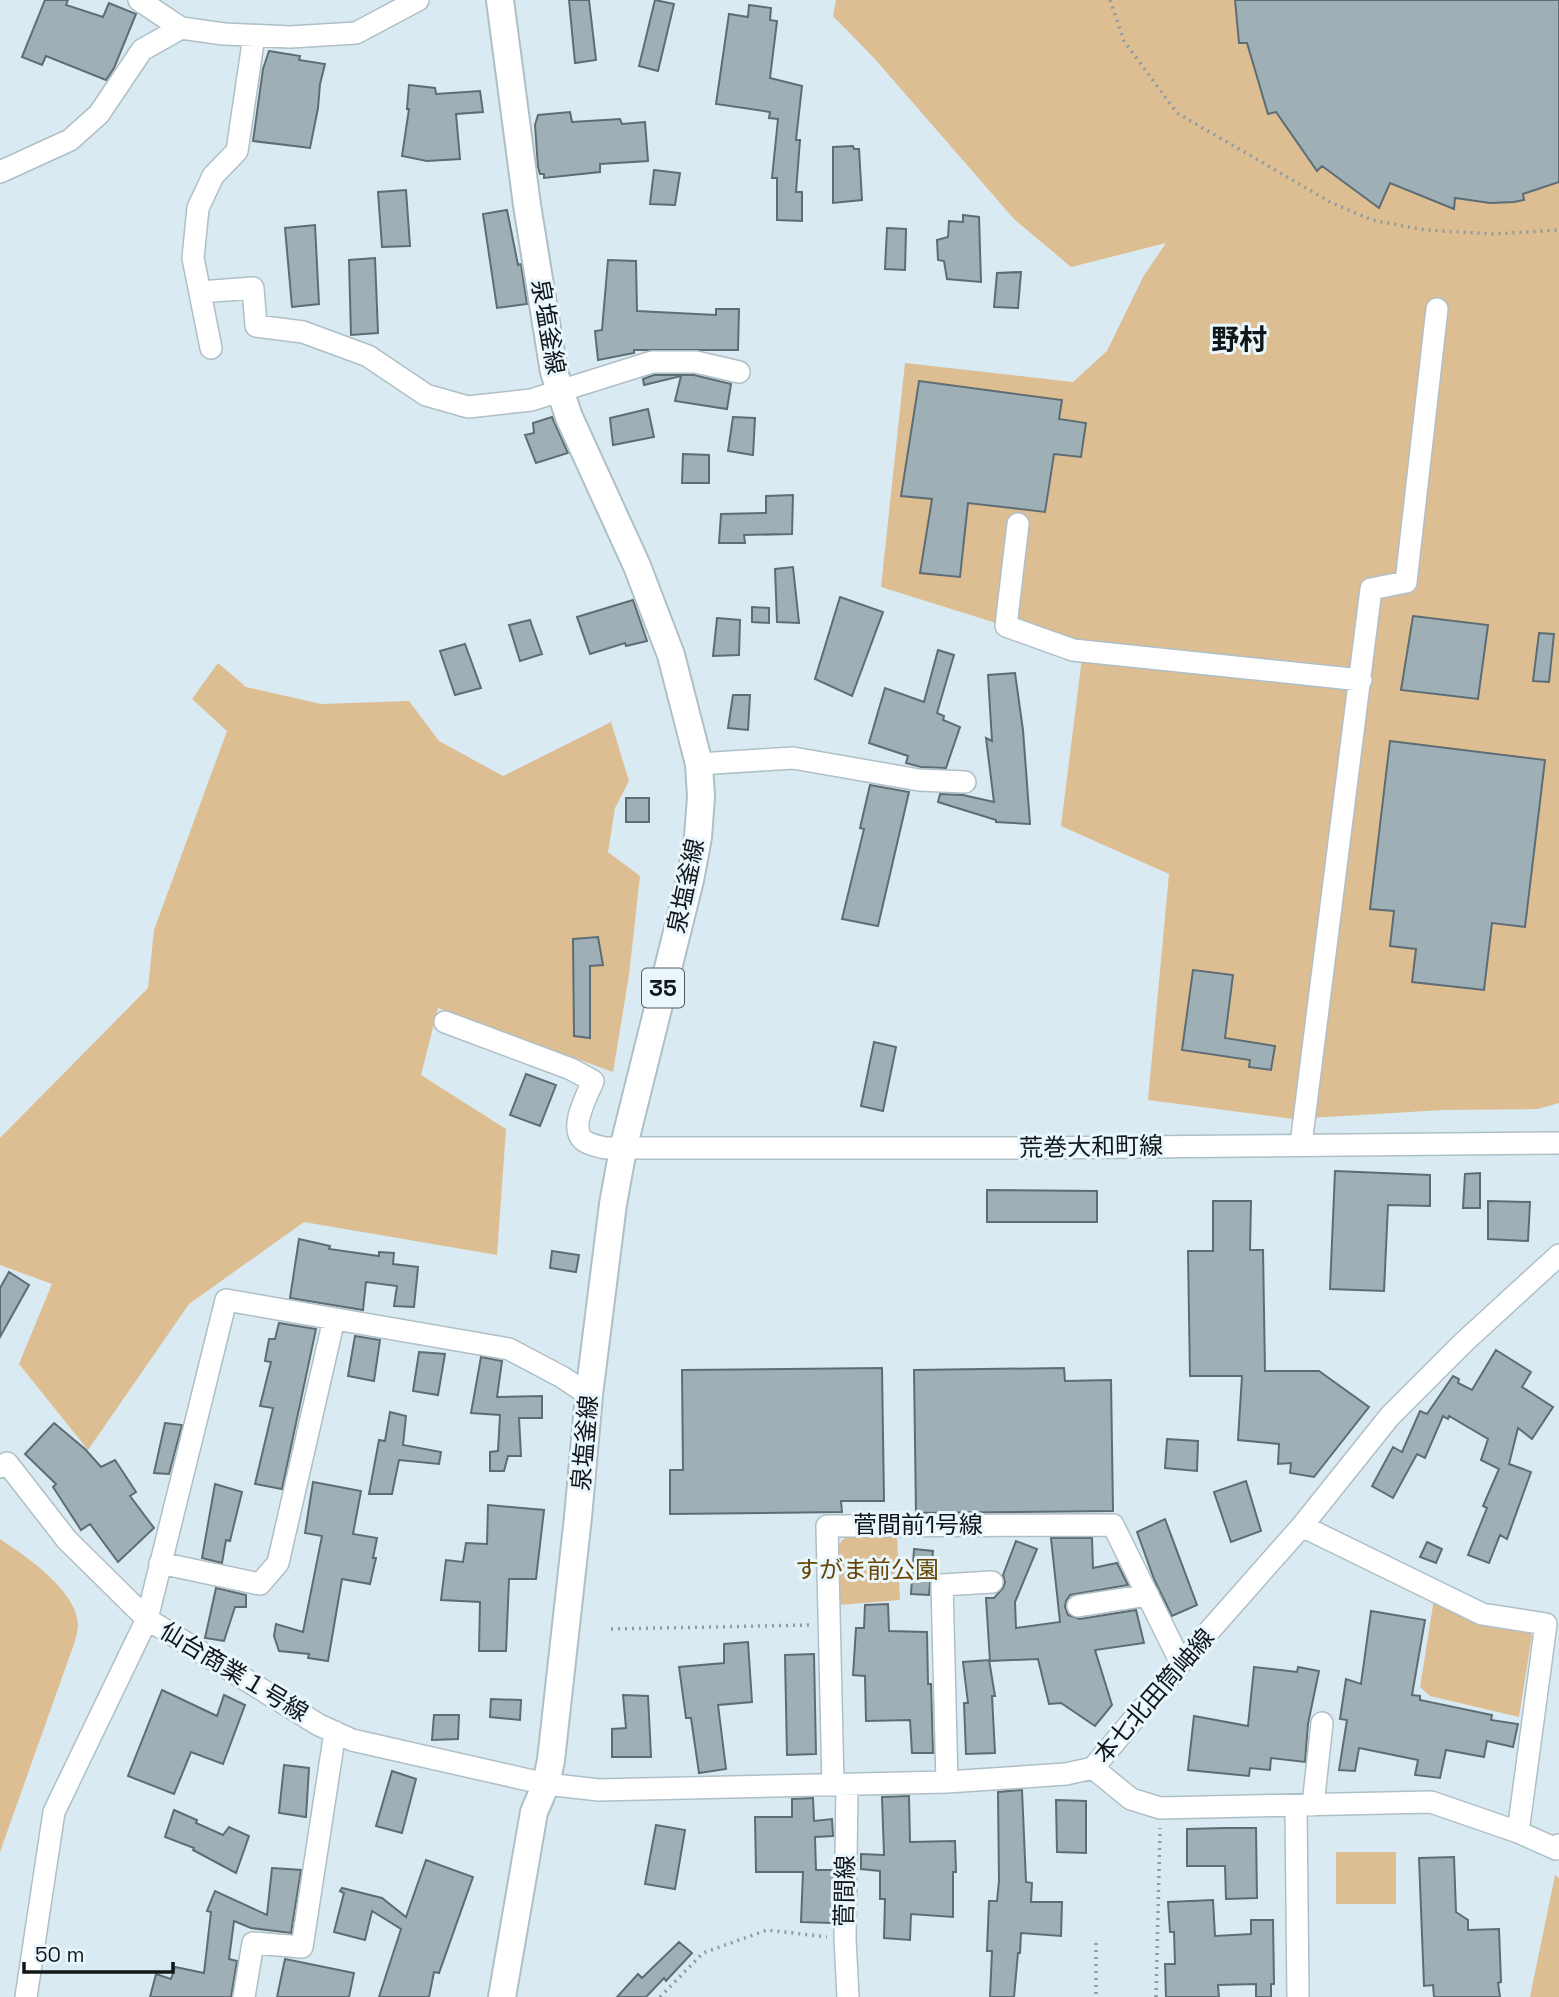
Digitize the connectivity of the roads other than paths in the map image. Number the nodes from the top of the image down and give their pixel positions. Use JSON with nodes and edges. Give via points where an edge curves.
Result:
{"nodes":[{"id":1,"x":139,"y":0,"type":"edge"},
{"id":2,"x":418,"y":0,"type":"edge"},
{"id":3,"x":500,"y":0,"type":"edge"},
{"id":4,"x":181,"y":28,"type":"junction"},
{"id":5,"x":254,"y":36,"type":"junction"},
{"id":6,"x":0,"y":172,"type":"edge"},
{"id":7,"x":200,"y":292,"type":"junction"},
{"id":8,"x":1437,"y":309,"type":"dead end"},
{"id":9,"x":211,"y":348,"type":"dead end"},
{"id":10,"x":739,"y":372,"type":"dead end"},
{"id":11,"x":560,"y":390,"type":"junction"},
{"id":12,"x":1018,"y":524,"type":"dead end"},
{"id":13,"x":1361,"y":680,"type":"junction"},
{"id":14,"x":699,"y":764,"type":"junction"},
{"id":15,"x":965,"y":782,"type":"dead end"},
{"id":16,"x":445,"y":1022,"type":"dead end"},
{"id":17,"x":1559,"y":1143,"type":"edge"},
{"id":18,"x":1301,"y":1144,"type":"junction"},
{"id":19,"x":623,"y":1149,"type":"junction"},
{"id":20,"x":1559,"y":1255,"type":"edge"},
{"id":21,"x":334,"y":1319,"type":"junction"},
{"id":22,"x":589,"y":1395,"type":"junction"},
{"id":23,"x":0,"y":1467,"type":"edge"},
{"id":24,"x":1303,"y":1526,"type":"junction"},
{"id":25,"x":160,"y":1563,"type":"junction"},
{"id":26,"x":992,"y":1582,"type":"dead end"},
{"id":27,"x":1148,"y":1595,"type":"junction"},
{"id":28,"x":1078,"y":1606,"type":"dead end"},
{"id":29,"x":147,"y":1619,"type":"junction"},
{"id":30,"x":1181,"y":1663,"type":"junction"},
{"id":31,"x":1322,"y":1723,"type":"dead end"},
{"id":32,"x":335,"y":1732,"type":"junction"},
{"id":33,"x":1093,"y":1768,"type":"junction"},
{"id":34,"x":947,"y":1782,"type":"junction"},
{"id":35,"x":546,"y":1784,"type":"junction"},
{"id":36,"x":840,"y":1785,"type":"junction"},
{"id":37,"x":1304,"y":1805,"type":"junction"},
{"id":38,"x":1518,"y":1832,"type":"junction"},
{"id":39,"x":1559,"y":1845,"type":"edge"},
{"id":40,"x":26,"y":1997,"type":"edge"},
{"id":41,"x":244,"y":1997,"type":"edge"},
{"id":42,"x":502,"y":1997,"type":"edge"},
{"id":43,"x":848,"y":1997,"type":"edge"},
{"id":44,"x":1298,"y":1997,"type":"edge"}],
"edges":[{"from":1,"to":4,"type":"street"},
{"from":2,"to":5,"type":"street","via":[[356,33]]},
{"from":3,"to":11,"type":"main road","name":"泉塩釜線","number":"35","via":[[527,205]]},
{"from":4,"to":5,"type":"street"},
{"from":4,"to":6,"type":"street","via":[[142,50],[99,114],[70,140]]},
{"from":5,"to":7,"type":"street","via":[[237,151],[213,176],[198,208],[192,258]]},
{"from":7,"to":9,"type":"street"},
{"from":7,"to":11,"type":"street","via":[[253,288],[256,326],[303,332],[368,356],[426,395],[468,407],[531,400]]},
{"from":8,"to":13,"type":"street","via":[[1406,582],[1371,589]]},
{"from":10,"to":11,"type":"street","via":[[696,362],[652,362]]},
{"from":11,"to":14,"type":"main road","name":"泉塩釜線","number":"35","via":[[671,655]]},
{"from":12,"to":13,"type":"street","via":[[1006,626],[1073,649]]},
{"from":13,"to":18,"type":"street"},
{"from":14,"to":15,"type":"street","via":[[793,758],[919,780]]},
{"from":14,"to":19,"type":"main road","name":"泉塩釜線","number":"35","via":[[698,837],[690,880]]},
{"from":16,"to":19,"type":"street","name":"荒巻大和町線","via":[[593,1081],[577,1128],[581,1139]]},
{"from":17,"to":18,"type":"street","name":"荒巻大和町線"},
{"from":18,"to":19,"type":"street","name":"荒巻大和町線"},
{"from":19,"to":22,"type":"main road","name":"泉塩釜線","number":"35"},
{"from":20,"to":24,"type":"street","name":"本七北田筒岫線","via":[[1390,1416]]},
{"from":21,"to":22,"type":"street","via":[[509,1349]]},
{"from":21,"to":25,"type":"street","via":[[278,1563],[260,1584]]},
{"from":21,"to":25,"type":"street","via":[[226,1300]]},
{"from":22,"to":35,"type":"main road","name":"泉塩釜線","number":"35"},
{"from":23,"to":29,"type":"street","via":[[7,1463],[68,1540]]},
{"from":24,"to":30,"type":"street","name":"本七北田筒岫線"},
{"from":24,"to":38,"type":"street","via":[[1482,1614],[1546,1624]]},
{"from":25,"to":29,"type":"street"},
{"from":26,"to":34,"type":"street","via":[[942,1585]]},
{"from":27,"to":28,"type":"street"},
{"from":27,"to":30,"type":"street","name":"菅間前1号線"},
{"from":27,"to":36,"type":"street","name":"菅間前1号線","via":[[1113,1525],[827,1526]]},
{"from":29,"to":32,"type":"street","name":"仙台商業１号線"},
{"from":29,"to":40,"type":"street","name":"仙台商業１号線","via":[[54,1812]]},
{"from":30,"to":33,"type":"street","name":"本七北田筒岫線"},
{"from":31,"to":37,"type":"street"},
{"from":32,"to":35,"type":"street","name":"仙台商業１号線","via":[[352,1740]]},
{"from":32,"to":41,"type":"street","via":[[302,1947],[253,1942]]},
{"from":33,"to":34,"type":"street","name":"本七北田筒岫線"},
{"from":33,"to":37,"type":"street","via":[[1131,1799],[1160,1808]]},
{"from":34,"to":36,"type":"street","name":"本七北田筒岫線"},
{"from":35,"to":36,"type":"street","name":"本七北田筒岫線","via":[[599,1790]]},
{"from":35,"to":42,"type":"main road","name":"泉塩釜線","number":"35","via":[[534,1812]]},
{"from":36,"to":43,"type":"street","name":"菅間線"},
{"from":37,"to":38,"type":"street","via":[[1431,1802]]},
{"from":37,"to":44,"type":"street"},
{"from":38,"to":39,"type":"street","via":[[1556,1849]]}]}
